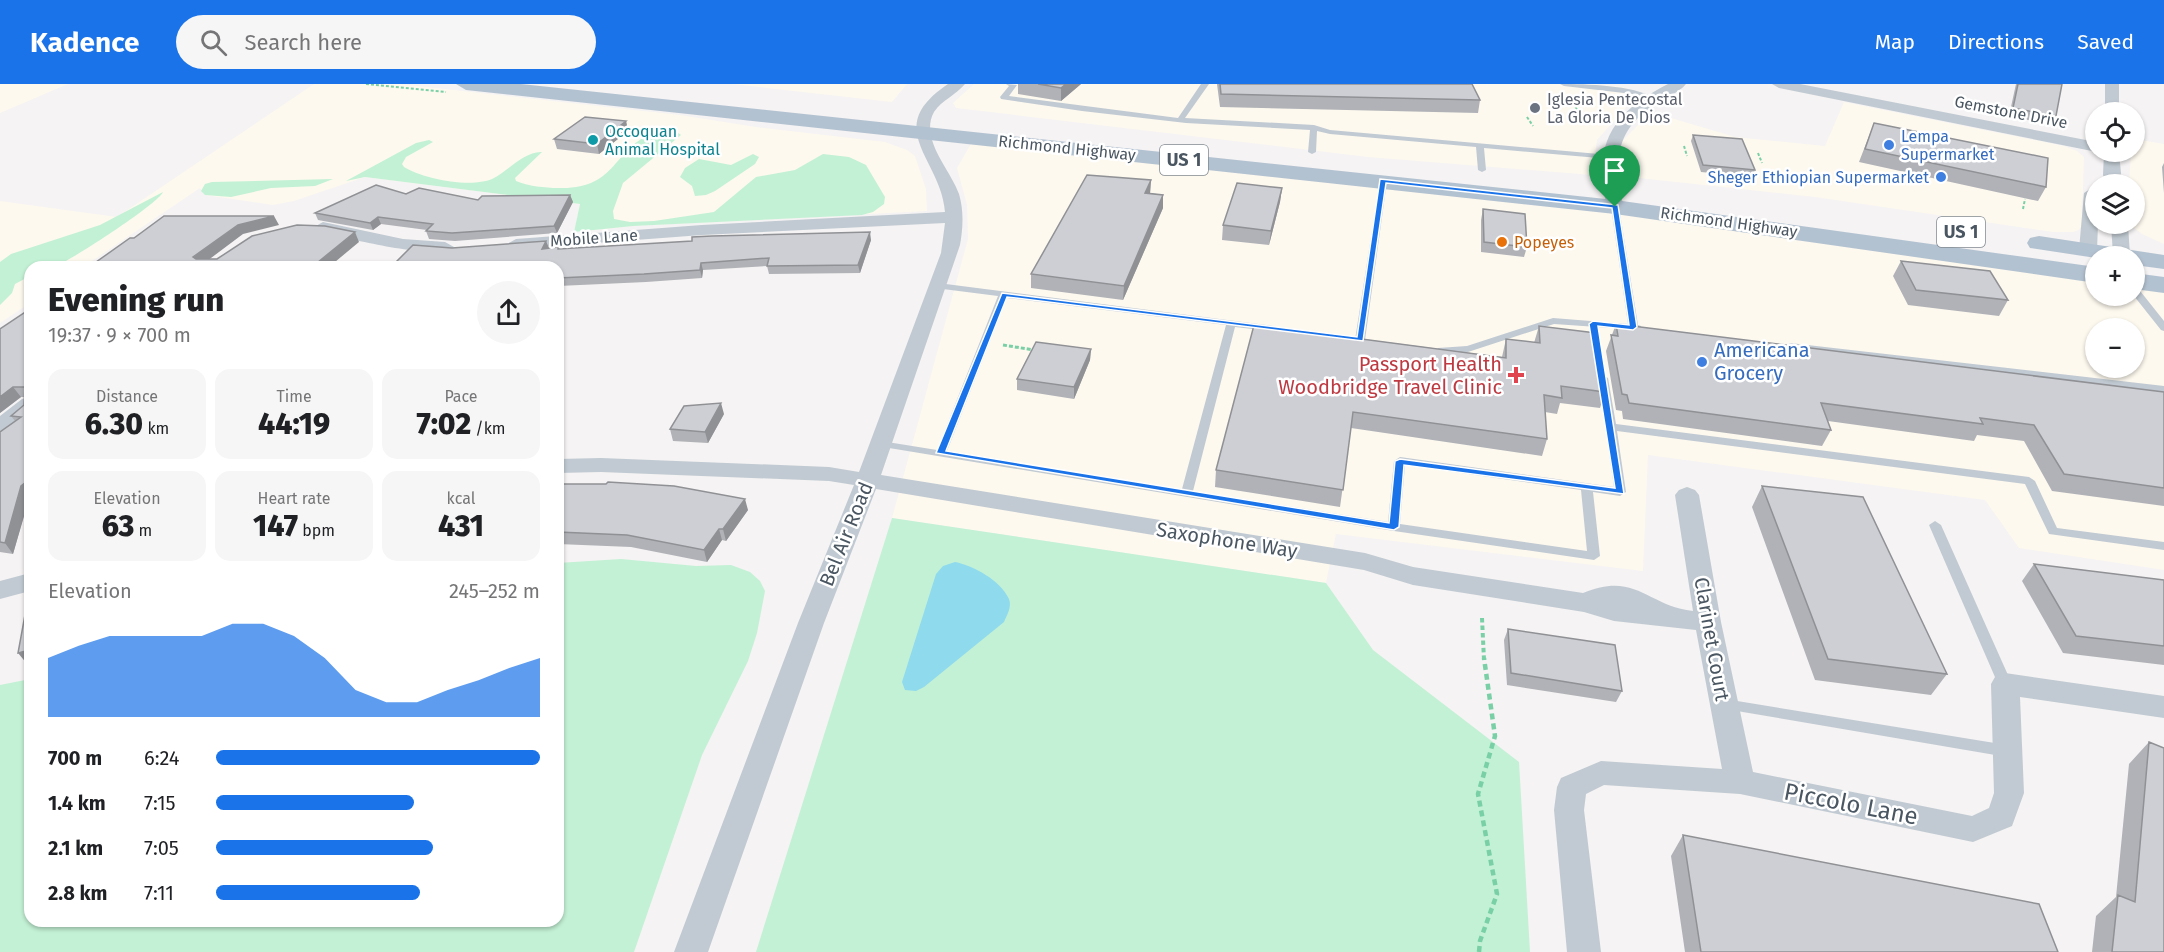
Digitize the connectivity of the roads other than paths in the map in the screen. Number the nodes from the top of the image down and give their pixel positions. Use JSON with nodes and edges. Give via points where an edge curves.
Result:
{"nodes":[{"id":1,"x":466,"y":84,"type":"edge"},
{"id":2,"x":643,"y":84,"type":"edge"},
{"id":3,"x":958,"y":84,"type":"edge"},
{"id":4,"x":1012,"y":84,"type":"edge"},
{"id":5,"x":1205,"y":84,"type":"edge"},
{"id":6,"x":1564,"y":84,"type":"edge"},
{"id":7,"x":1678,"y":84,"type":"edge"},
{"id":8,"x":1779,"y":84,"type":"edge"},
{"id":9,"x":2112,"y":84,"type":"edge"},
{"id":10,"x":1651,"y":98,"type":"junction"},
{"id":11,"x":784,"y":99,"type":"dead end"},
{"id":12,"x":2112,"y":102,"type":"edge"},
{"id":13,"x":925,"y":118,"type":"junction"},
{"id":14,"x":1181,"y":119,"type":"junction"},
{"id":15,"x":1314,"y":127,"type":"junction"},
{"id":16,"x":1085,"y":129,"type":"dead end"},
{"id":17,"x":1244,"y":145,"type":"dead end"},
{"id":18,"x":2085,"y":145,"type":"edge"},
{"id":19,"x":1480,"y":147,"type":"junction"},
{"id":20,"x":1289,"y":150,"type":"dead end"},
{"id":21,"x":1312,"y":152,"type":"junction"},
{"id":22,"x":1335,"y":155,"type":"dead end"},
{"id":23,"x":1610,"y":157,"type":"junction"},
{"id":24,"x":1459,"y":168,"type":"dead end"},
{"id":25,"x":1482,"y":170,"type":"junction"},
{"id":26,"x":1506,"y":173,"type":"dead end"},
{"id":27,"x":1383,"y":181,"type":"junction"},
{"id":28,"x":1589,"y":183,"type":"dead end"},
{"id":29,"x":1672,"y":193,"type":"dead end"},
{"id":30,"x":1614,"y":196,"type":"junction"},
{"id":31,"x":954,"y":217,"type":"junction"},
{"id":32,"x":309,"y":227,"type":"edge"},
{"id":33,"x":2018,"y":240,"type":"dead end"},
{"id":34,"x":499,"y":245,"type":"edge"},
{"id":35,"x":462,"y":247,"type":"edge"},
{"id":36,"x":2085,"y":254,"type":"edge"},
{"id":37,"x":2085,"y":255,"type":"edge"},
{"id":38,"x":1979,"y":257,"type":"junction"},
{"id":39,"x":2145,"y":258,"type":"edge"},
{"id":40,"x":2164,"y":261,"type":"edge"},
{"id":41,"x":2085,"y":273,"type":"edge"},
{"id":42,"x":2164,"y":285,"type":"edge"},
{"id":43,"x":938,"y":286,"type":"junction"},
{"id":44,"x":2145,"y":288,"type":"edge"},
{"id":45,"x":1004,"y":294,"type":"junction"},
{"id":46,"x":2145,"y":303,"type":"edge"},
{"id":47,"x":1231,"y":323,"type":"junction"},
{"id":48,"x":1593,"y":324,"type":"junction"},
{"id":49,"x":1633,"y":327,"type":"junction"},
{"id":50,"x":2164,"y":328,"type":"edge"},
{"id":51,"x":1644,"y":329,"type":"edge"},
{"id":52,"x":1282,"y":330,"type":"edge"},
{"id":53,"x":1349,"y":338,"type":"edge"},
{"id":54,"x":1597,"y":341,"type":"edge"},
{"id":55,"x":1779,"y":344,"type":"edge"},
{"id":56,"x":1436,"y":349,"type":"edge"},
{"id":57,"x":1600,"y":363,"type":"edge"},
{"id":58,"x":2164,"y":389,"type":"edge"},
{"id":59,"x":24,"y":409,"type":"edge"},
{"id":60,"x":0,"y":427,"type":"edge"},
{"id":61,"x":1611,"y":427,"type":"junction"},
{"id":62,"x":881,"y":444,"type":"junction"},
{"id":63,"x":941,"y":453,"type":"junction"},
{"id":64,"x":564,"y":466,"type":"edge"},
{"id":65,"x":867,"y":482,"type":"junction"},
{"id":66,"x":1587,"y":487,"type":"junction"},
{"id":67,"x":1187,"y":493,"type":"junction"},
{"id":68,"x":1687,"y":495,"type":"dead end"},
{"id":69,"x":1935,"y":525,"type":"dead end"},
{"id":70,"x":1394,"y":527,"type":"junction"},
{"id":71,"x":2164,"y":546,"type":"edge"},
{"id":72,"x":24,"y":584,"type":"edge"},
{"id":73,"x":0,"y":590,"type":"edge"},
{"id":74,"x":1708,"y":622,"type":"junction"},
{"id":75,"x":2005,"y":684,"type":"junction"},
{"id":76,"x":1724,"y":704,"type":"junction"},
{"id":77,"x":2164,"y":707,"type":"edge"},
{"id":78,"x":2008,"y":751,"type":"junction"},
{"id":79,"x":1740,"y":783,"type":"junction"},
{"id":80,"x":691,"y":952,"type":"edge"},
{"id":81,"x":1584,"y":952,"type":"edge"}],
"edges":[{"from":1,"to":13,"type":"main road","name":"Richmond Highway","number":"US 1"},
{"from":2,"to":11,"type":"main road"},
{"from":3,"to":13,"type":"street","via":[[936,100]]},
{"from":4,"to":14,"type":"lane","via":[[1004,97]]},
{"from":5,"to":14,"type":"lane"},
{"from":6,"to":10,"type":"lane"},
{"from":7,"to":10,"type":"street"},
{"from":8,"to":18,"type":"street","name":"Gemstone Drive"},
{"from":9,"to":12,"type":"street"},
{"from":10,"to":23,"type":"street","via":[[1614,141]]},
{"from":13,"to":27,"type":"main road","name":"Richmond Highway","number":"US 1"},
{"from":13,"to":31,"type":"street","name":"Bel Air Road","via":[[951,195]]},
{"from":14,"to":15,"type":"lane"},
{"from":15,"to":19,"type":"lane","via":[[1330,132]]},
{"from":15,"to":21,"type":"lane"},
{"from":16,"to":17,"type":"main road","name":"Richmond Highway","number":"US 1"},
{"from":19,"to":23,"type":"lane","via":[[1561,154],[1560,150]]},
{"from":19,"to":25,"type":"lane"},
{"from":20,"to":21,"type":"main road"},
{"from":21,"to":22,"type":"main road"},
{"from":23,"to":30,"type":"street"},
{"from":24,"to":25,"type":"main road"},
{"from":25,"to":26,"type":"main road"},
{"from":27,"to":30,"type":"main road","name":"Richmond Highway","number":"US 1"},
{"from":27,"to":53,"type":"lane","via":[[1366,340]]},
{"from":28,"to":30,"type":"main road","name":"Richmond Highway","number":"US 1"},
{"from":29,"to":30,"type":"main road","name":"Richmond Highway","number":"US 1"},
{"from":30,"to":38,"type":"main road","name":"Richmond Highway","number":"US 1"},
{"from":30,"to":49,"type":"lane"},
{"from":31,"to":34,"type":"street","name":"Mobile Lane"},
{"from":31,"to":43,"type":"street","name":"Bel Air Road","via":[[950,253]]},
{"from":32,"to":35,"type":"street","via":[[403,244]]},
{"from":33,"to":36,"type":"main road"},
{"from":37,"to":38,"type":"main road"},
{"from":38,"to":41,"type":"main road","name":"Richmond Highway","number":"US 1"},
{"from":39,"to":40,"type":"main road"},
{"from":42,"to":44,"type":"main road"},
{"from":43,"to":45,"type":"lane"},
{"from":43,"to":62,"type":"street","name":"Bel Air Road"},
{"from":45,"to":47,"type":"lane"},
{"from":45,"to":63,"type":"lane"},
{"from":46,"to":50,"type":"lane"},
{"from":47,"to":52,"type":"lane"},
{"from":47,"to":67,"type":"lane"},
{"from":48,"to":49,"type":"lane"},
{"from":48,"to":54,"type":"lane"},
{"from":48,"to":56,"type":"lane","via":[[1547,321],[1468,349]]},
{"from":49,"to":51,"type":"lane"},
{"from":55,"to":58,"type":"lane"},
{"from":57,"to":61,"type":"lane"},
{"from":59,"to":60,"type":"street"},
{"from":61,"to":66,"type":"lane","via":[[1620,492]]},
{"from":61,"to":71,"type":"lane","via":[[2029,481],[2053,531]]},
{"from":62,"to":63,"type":"lane"},
{"from":62,"to":65,"type":"street","name":"Bel Air Road"},
{"from":63,"to":67,"type":"lane"},
{"from":64,"to":65,"type":"street","via":[[829,474]]},
{"from":65,"to":74,"type":"street","name":"Saxophone Way","via":[[1365,562],[1413,576],[1585,603],[1614,612]]},
{"from":65,"to":80,"type":"street","name":"Bel Air Road","via":[[811,622]]},
{"from":66,"to":70,"type":"lane","via":[[1400,461]]},
{"from":66,"to":70,"type":"lane","via":[[1594,556]]},
{"from":67,"to":70,"type":"lane"},
{"from":68,"to":74,"type":"street","name":"Clarinet Court"},
{"from":69,"to":75,"type":"lane"},
{"from":72,"to":73,"type":"street"},
{"from":74,"to":76,"type":"street","name":"Clarinet Court"},
{"from":75,"to":77,"type":"street"},
{"from":75,"to":78,"type":"street","name":"Piccolo Lane"},
{"from":76,"to":78,"type":"lane"},
{"from":76,"to":79,"type":"street","name":"Clarinet Court"},
{"from":78,"to":79,"type":"street","name":"Piccolo Lane","via":[[2009,793],[2001,817],[1973,829]]},
{"from":79,"to":81,"type":"street","name":"Piccolo Lane","via":[[1600,773],[1572,787],[1569,810]]}]}
